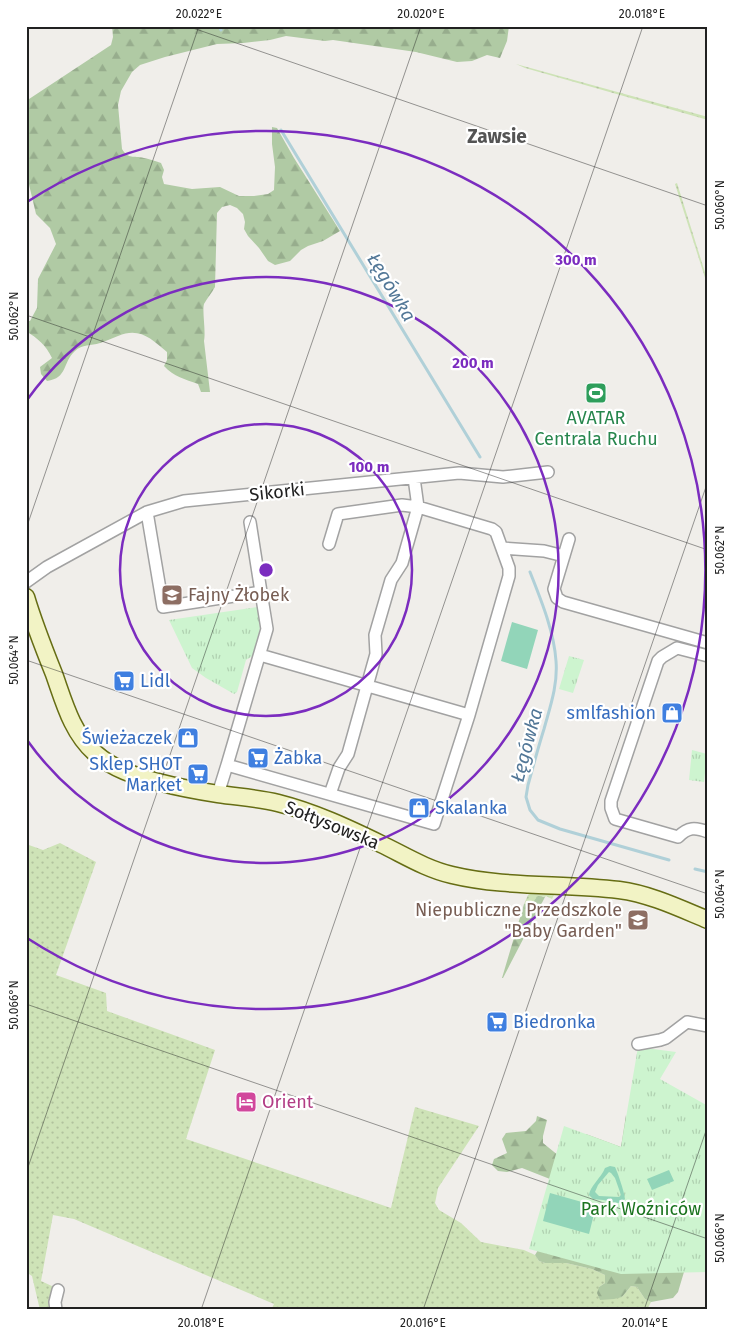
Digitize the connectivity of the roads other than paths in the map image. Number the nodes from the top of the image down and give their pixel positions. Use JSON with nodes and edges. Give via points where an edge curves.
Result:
{"nodes":[{"id":1,"x":548,"y":472,"type":"dead end"},
{"id":2,"x":414,"y":478,"type":"junction"},
{"id":3,"x":418,"y":507,"type":"junction"},
{"id":4,"x":147,"y":512,"type":"junction"},
{"id":5,"x":250,"y":522,"type":"dead end"},
{"id":6,"x":569,"y":539,"type":"dead end"},
{"id":7,"x":329,"y":544,"type":"dead end"},
{"id":8,"x":502,"y":548,"type":"junction"},
{"id":9,"x":564,"y":556,"type":"junction"},
{"id":10,"x":26,"y":582,"type":"edge"},
{"id":11,"x":261,"y":592,"type":"junction"},
{"id":12,"x":26,"y":598,"type":"edge"},
{"id":13,"x":708,"y":643,"type":"edge"},
{"id":14,"x":260,"y":655,"type":"junction"},
{"id":15,"x":708,"y":656,"type":"edge"},
{"id":16,"x":367,"y":686,"type":"junction"},
{"id":17,"x":469,"y":715,"type":"junction"},
{"id":18,"x":227,"y":765,"type":"junction"},
{"id":19,"x":218,"y":794,"type":"junction"},
{"id":20,"x":330,"y":794,"type":"junction"},
{"id":21,"x":708,"y":832,"type":"edge"},
{"id":22,"x":708,"y":920,"type":"edge"},
{"id":23,"x":708,"y":1026,"type":"edge"},
{"id":24,"x":638,"y":1044,"type":"dead end"},
{"id":25,"x":58,"y":1290,"type":"dead end"},
{"id":26,"x":56,"y":1310,"type":"edge"}],
"edges":[{"from":1,"to":2,"type":"street","name":"Sikorki","via":[[503,477],[459,473]]},
{"from":2,"to":3,"type":"street"},
{"from":2,"to":4,"type":"street","name":"Sikorki","via":[[184,501]]},
{"from":3,"to":7,"type":"street","via":[[338,514]]},
{"from":3,"to":8,"type":"street","via":[[492,529]]},
{"from":3,"to":16,"type":"street","via":[[376,635],[376,654]]},
{"from":4,"to":10,"type":"street","name":"Sikorki"},
{"from":4,"to":11,"type":"street","via":[[163,607]]},
{"from":5,"to":11,"type":"street"},
{"from":6,"to":9,"type":"street"},
{"from":8,"to":9,"type":"street"},
{"from":8,"to":17,"type":"street","via":[[509,576]]},
{"from":9,"to":13,"type":"street","via":[[554,589],[557,598],[563,602]]},
{"from":11,"to":14,"type":"street","via":[[267,629]]},
{"from":12,"to":19,"type":"street","name":"Sołtysowska","via":[[68,712],[90,749],[110,764],[134,775]]},
{"from":14,"to":16,"type":"street"},
{"from":14,"to":18,"type":"street"},
{"from":15,"to":21,"type":"street","via":[[677,648],[658,661],[610,808],[614,819],[678,837],[690,829]]},
{"from":16,"to":17,"type":"street"},
{"from":16,"to":20,"type":"street","via":[[348,754]]},
{"from":17,"to":20,"type":"street","via":[[434,824]]},
{"from":18,"to":19,"type":"street"},
{"from":18,"to":20,"type":"street"},
{"from":19,"to":22,"type":"street","name":"Sołtysowska","via":[[265,800],[305,811],[451,875],[510,883],[624,891]]},
{"from":23,"to":24,"type":"street","via":[[687,1022],[666,1038]]},
{"from":25,"to":26,"type":"street"}]}
